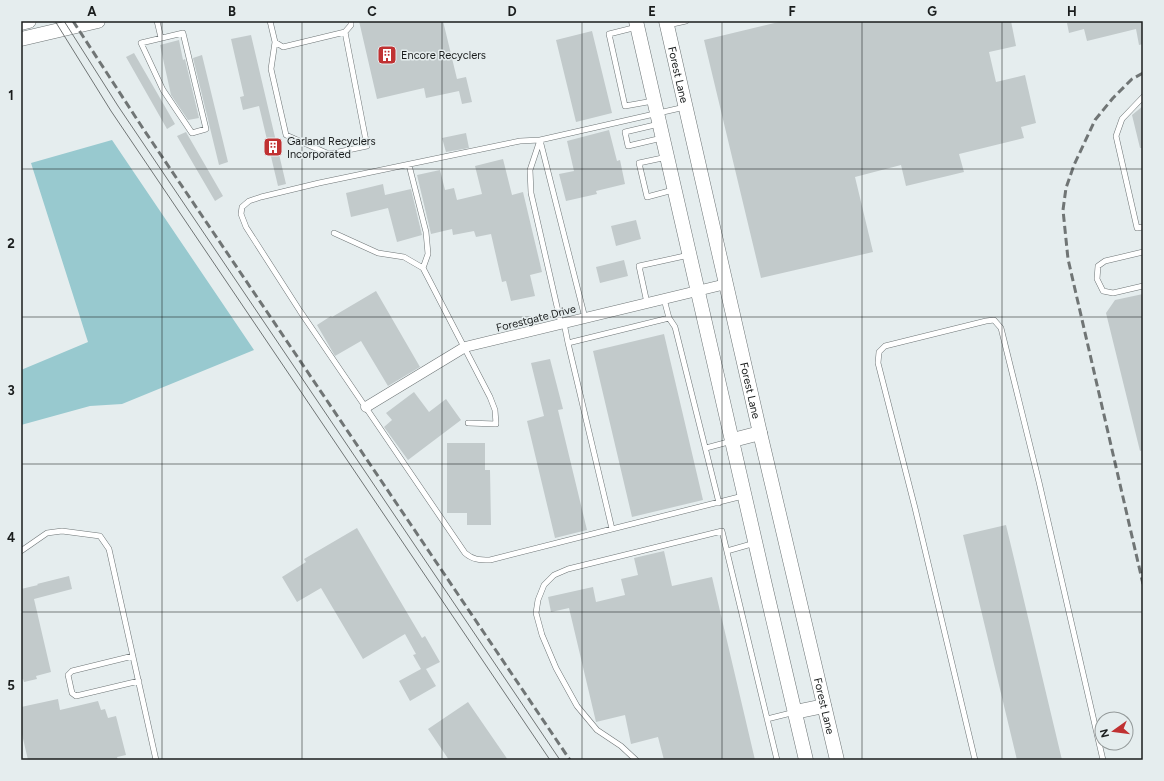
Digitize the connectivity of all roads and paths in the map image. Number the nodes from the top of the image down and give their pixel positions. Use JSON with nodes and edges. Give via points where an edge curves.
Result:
{"nodes":[{"id":1,"x":29,"y":21,"type":"edge"},
{"id":2,"x":98,"y":21,"type":"edge"},
{"id":3,"x":157,"y":21,"type":"edge"},
{"id":4,"x":270,"y":21,"type":"edge"},
{"id":5,"x":351,"y":21,"type":"edge"},
{"id":6,"x":686,"y":21,"type":"edge"},
{"id":7,"x":21,"y":23,"type":"edge"},
{"id":8,"x":667,"y":23,"type":"edge"},
{"id":9,"x":637,"y":24,"type":"edge"},
{"id":10,"x":345,"y":32,"type":"junction"},
{"id":11,"x":161,"y":38,"type":"junction"},
{"id":12,"x":21,"y":39,"type":"edge"},
{"id":13,"x":275,"y":42,"type":"junction"},
{"id":14,"x":1143,"y":97,"type":"edge"},
{"id":15,"x":655,"y":100,"type":"junction"},
{"id":16,"x":686,"y":107,"type":"junction"},
{"id":17,"x":659,"y":119,"type":"junction"},
{"id":18,"x":663,"y":138,"type":"junction"},
{"id":19,"x":540,"y":140,"type":"junction"},
{"id":20,"x":668,"y":157,"type":"junction"},
{"id":21,"x":409,"y":165,"type":"junction"},
{"id":22,"x":675,"y":190,"type":"junction"},
{"id":23,"x":1143,"y":227,"type":"edge"},
{"id":24,"x":334,"y":233,"type":"dead end"},
{"id":25,"x":1143,"y":252,"type":"edge"},
{"id":26,"x":690,"y":255,"type":"junction"},
{"id":27,"x":423,"y":268,"type":"junction"},
{"id":28,"x":726,"y":284,"type":"junction"},
{"id":29,"x":1143,"y":286,"type":"edge"},
{"id":30,"x":698,"y":291,"type":"junction"},
{"id":31,"x":664,"y":299,"type":"junction"},
{"id":32,"x":647,"y":303,"type":"junction"},
{"id":33,"x":585,"y":318,"type":"junction"},
{"id":34,"x":669,"y":318,"type":"junction"},
{"id":35,"x":563,"y":324,"type":"junction"},
{"id":36,"x":568,"y":343,"type":"junction"},
{"id":37,"x":465,"y":347,"type":"junction"},
{"id":38,"x":366,"y":408,"type":"junction"},
{"id":39,"x":468,"y":423,"type":"dead end"},
{"id":40,"x":760,"y":433,"type":"junction"},
{"id":41,"x":732,"y":440,"type":"junction"},
{"id":42,"x":706,"y":448,"type":"junction"},
{"id":43,"x":745,"y":496,"type":"junction"},
{"id":44,"x":719,"y":502,"type":"junction"},
{"id":45,"x":612,"y":529,"type":"junction"},
{"id":46,"x":755,"y":543,"type":"junction"},
{"id":47,"x":727,"y":550,"type":"junction"},
{"id":48,"x":21,"y":551,"type":"edge"},
{"id":49,"x":133,"y":656,"type":"junction"},
{"id":50,"x":139,"y":681,"type":"junction"},
{"id":51,"x":824,"y":706,"type":"junction"},
{"id":52,"x":795,"y":712,"type":"junction"},
{"id":53,"x":767,"y":719,"type":"junction"},
{"id":54,"x":156,"y":760,"type":"edge"},
{"id":55,"x":636,"y":760,"type":"edge"},
{"id":56,"x":776,"y":760,"type":"edge"},
{"id":57,"x":806,"y":760,"type":"edge"},
{"id":58,"x":837,"y":760,"type":"edge"},
{"id":59,"x":975,"y":760,"type":"edge"},
{"id":60,"x":1103,"y":760,"type":"edge"}],
"edges":[{"from":1,"to":7,"type":"main road"},
{"from":2,"to":12,"type":"main road"},
{"from":3,"to":11,"type":"lane"},
{"from":4,"to":13,"type":"lane"},
{"from":5,"to":10,"type":"lane"},
{"from":6,"to":8,"type":"lane"},
{"from":8,"to":16,"type":"main road","name":"Forest Lane"},
{"from":9,"to":15,"type":"main road"},
{"from":9,"to":15,"type":"lane","via":[[609,34],[625,106]]},
{"from":10,"to":13,"type":"lane","via":[[283,47]]},
{"from":10,"to":13,"type":"lane","via":[[367,146],[329,154],[286,136],[271,69]]},
{"from":11,"to":11,"type":"lane","via":[[141,43],[163,90],[192,133],[206,129],[183,33]]},
{"from":14,"to":23,"type":"lane","via":[[1122,119],[1116,136],[1137,228]]},
{"from":15,"to":17,"type":"main road"},
{"from":16,"to":17,"type":"lane"},
{"from":16,"to":28,"type":"main road","name":"Forest Lane"},
{"from":17,"to":18,"type":"main road"},
{"from":17,"to":18,"type":"lane","via":[[625,132],[628,146]]},
{"from":17,"to":19,"type":"lane"},
{"from":18,"to":20,"type":"main road"},
{"from":19,"to":21,"type":"lane","via":[[520,141]]},
{"from":19,"to":33,"type":"lane"},
{"from":19,"to":35,"type":"lane","via":[[530,170],[531,193]]},
{"from":20,"to":22,"type":"main road"},
{"from":20,"to":22,"type":"lane","via":[[639,163],[647,197]]},
{"from":21,"to":27,"type":"lane","via":[[426,232],[428,254]]},
{"from":21,"to":38,"type":"lane","via":[[261,197],[249,201],[242,207],[241,214],[246,227]]},
{"from":22,"to":26,"type":"main road"},
{"from":24,"to":27,"type":"lane","via":[[378,253],[404,257]]},
{"from":25,"to":29,"type":"lane","via":[[1105,261],[1098,266],[1098,279],[1103,291],[1112,293]]},
{"from":26,"to":30,"type":"main road"},
{"from":26,"to":32,"type":"lane","via":[[639,266]]},
{"from":27,"to":37,"type":"lane"},
{"from":28,"to":30,"type":"street","name":"Forestgate Drive"},
{"from":28,"to":40,"type":"main road","name":"Forest Lane"},
{"from":30,"to":31,"type":"street","name":"Forestgate Drive"},
{"from":30,"to":41,"type":"main road"},
{"from":31,"to":32,"type":"street","name":"Forestgate Drive"},
{"from":31,"to":34,"type":"lane"},
{"from":32,"to":33,"type":"street","name":"Forestgate Drive"},
{"from":33,"to":35,"type":"street","name":"Forestgate Drive"},
{"from":34,"to":36,"type":"lane"},
{"from":34,"to":42,"type":"lane","via":[[675,327]]},
{"from":35,"to":36,"type":"lane"},
{"from":35,"to":37,"type":"street","name":"Forestgate Drive"},
{"from":36,"to":45,"type":"lane"},
{"from":37,"to":38,"type":"street","name":"Forestgate Drive"},
{"from":37,"to":39,"type":"lane","via":[[490,397],[495,410],[496,424]]},
{"from":38,"to":45,"type":"lane","via":[[465,553],[471,558],[490,560]]},
{"from":40,"to":41,"type":"main road"},
{"from":40,"to":51,"type":"main road","name":"Forest Lane"},
{"from":41,"to":42,"type":"lane"},
{"from":41,"to":43,"type":"main road"},
{"from":42,"to":44,"type":"lane"},
{"from":43,"to":44,"type":"lane"},
{"from":43,"to":46,"type":"main road"},
{"from":44,"to":45,"type":"lane"},
{"from":46,"to":47,"type":"lane"},
{"from":46,"to":52,"type":"main road"},
{"from":47,"to":53,"type":"lane"},
{"from":47,"to":55,"type":"lane","via":[[722,531],[568,569],[554,575],[544,586],[536,613],[556,668],[577,706],[597,730]]},
{"from":48,"to":49,"type":"lane","via":[[47,533],[62,531],[100,536],[109,549]]},
{"from":49,"to":50,"type":"lane"},
{"from":49,"to":50,"type":"lane","via":[[72,671],[68,675],[72,693],[76,696]]},
{"from":50,"to":54,"type":"lane"},
{"from":51,"to":52,"type":"main road"},
{"from":51,"to":58,"type":"main road","name":"Forest Lane"},
{"from":52,"to":53,"type":"lane"},
{"from":52,"to":57,"type":"main road"},
{"from":53,"to":56,"type":"lane"},
{"from":59,"to":60,"type":"lane","via":[[878,363],[879,352],[885,346],[994,320],[1001,328]]}]}
